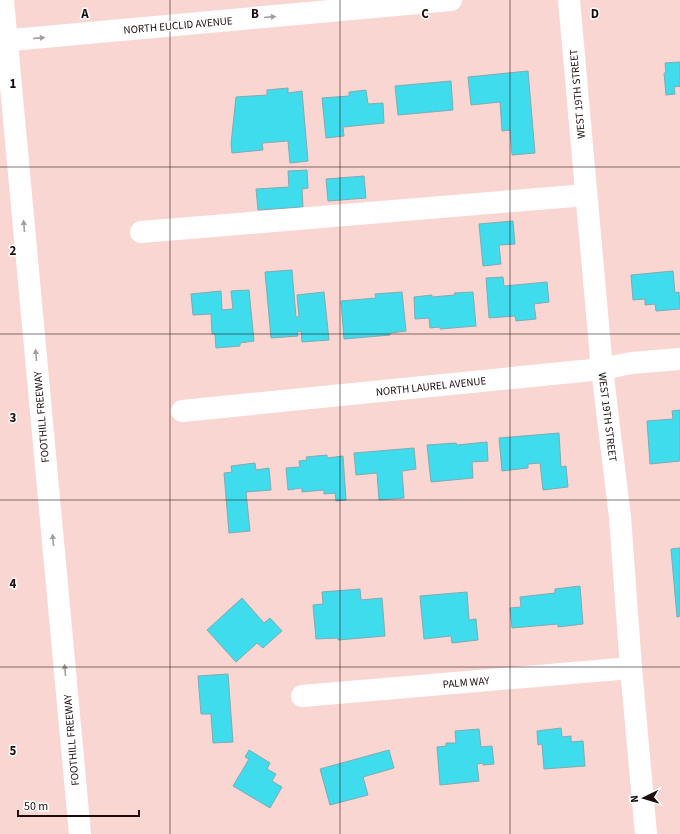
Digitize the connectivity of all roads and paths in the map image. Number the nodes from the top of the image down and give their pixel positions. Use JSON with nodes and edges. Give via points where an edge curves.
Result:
{"nodes":[{"id":1,"x":3,"y":0,"type":"edge"},
{"id":2,"x":451,"y":0,"type":"edge"},
{"id":3,"x":569,"y":0,"type":"edge"},
{"id":4,"x":0,"y":41,"type":"edge"},
{"id":5,"x":586,"y":195,"type":"junction"},
{"id":6,"x":141,"y":232,"type":"dead end"},
{"id":7,"x":680,"y":359,"type":"edge"},
{"id":8,"x":602,"y":369,"type":"junction"},
{"id":9,"x":182,"y":411,"type":"dead end"},
{"id":10,"x":631,"y":668,"type":"junction"},
{"id":11,"x":302,"y":696,"type":"dead end"},
{"id":12,"x":80,"y":834,"type":"edge"},
{"id":13,"x":646,"y":834,"type":"edge"}],
"edges":[{"from":12,"to":1,"type":"main road","name":"FOOTHILL FREEWAY","one_way":true},
{"from":4,"to":2,"type":"main road","name":"NORTH EUCLID AVENUE","one_way":true},
{"from":3,"to":5,"type":"main road","name":"WEST 19TH STREET"},
{"from":5,"to":6,"type":"main road"},
{"from":5,"to":8,"type":"main road","name":"WEST 19TH STREET"},
{"from":7,"to":8,"type":"main road","name":"NORTH LAUREL AVENUE","via":[[631,363]]},
{"from":8,"to":9,"type":"main road","name":"NORTH LAUREL AVENUE"},
{"from":8,"to":10,"type":"main road","name":"WEST 19TH STREET","via":[[620,517]]},
{"from":10,"to":11,"type":"main road","name":"PALM WAY"},
{"from":10,"to":13,"type":"main road","name":"WEST 19TH STREET"}]}
